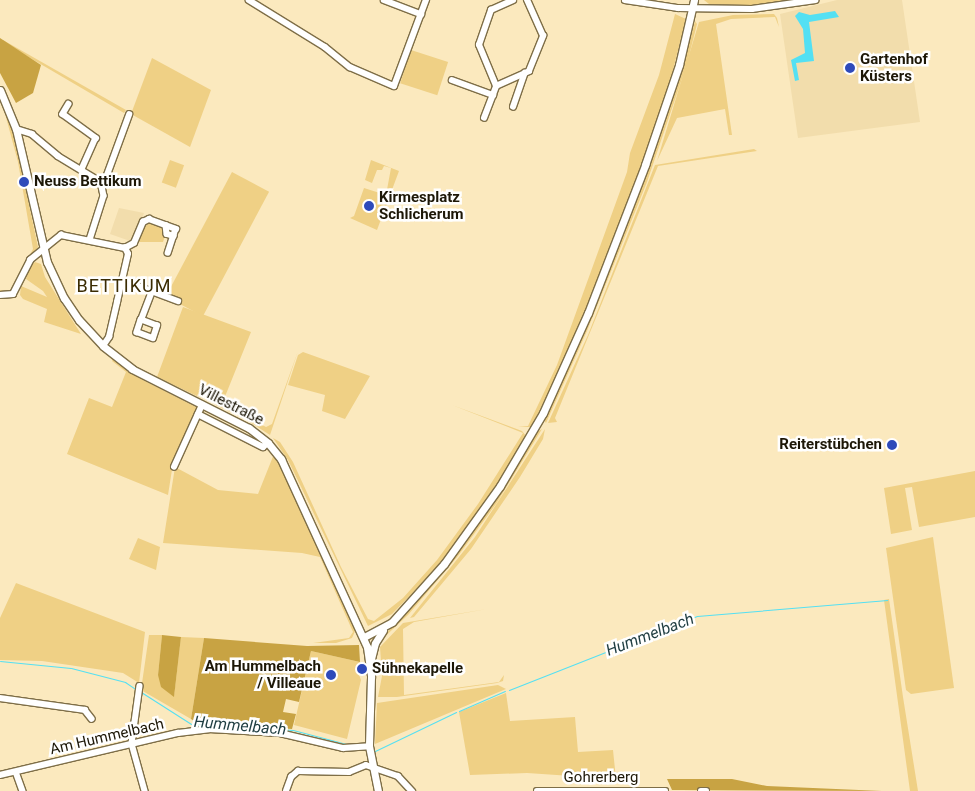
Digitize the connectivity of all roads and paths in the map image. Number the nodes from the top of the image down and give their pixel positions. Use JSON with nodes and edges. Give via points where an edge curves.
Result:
{"nodes":[{"id":1,"x":249,"y":0,"type":"edge"},
{"id":2,"x":384,"y":0,"type":"edge"},
{"id":3,"x":426,"y":0,"type":"edge"},
{"id":4,"x":513,"y":0,"type":"edge"},
{"id":5,"x":527,"y":0,"type":"edge"},
{"id":6,"x":625,"y":0,"type":"edge"},
{"id":7,"x":694,"y":0,"type":"edge"},
{"id":8,"x":815,"y":0,"type":"edge"},
{"id":9,"x":693,"y":8,"type":"junction"},
{"id":10,"x":421,"y":14,"type":"junction"},
{"id":11,"x":525,"y":73,"type":"junction"},
{"id":12,"x":452,"y":80,"type":"dead end"},
{"id":13,"x":496,"y":86,"type":"junction"},
{"id":14,"x":0,"y":90,"type":"edge"},
{"id":15,"x":493,"y":95,"type":"junction"},
{"id":16,"x":69,"y":104,"type":"dead end"},
{"id":17,"x":513,"y":107,"type":"dead end"},
{"id":18,"x":129,"y":115,"type":"dead end"},
{"id":19,"x":484,"y":118,"type":"dead end"},
{"id":20,"x":16,"y":129,"type":"junction"},
{"id":21,"x":82,"y":170,"type":"junction"},
{"id":22,"x":103,"y":186,"type":"junction"},
{"id":23,"x":90,"y":240,"type":"junction"},
{"id":24,"x":125,"y":248,"type":"junction"},
{"id":25,"x":43,"y":251,"type":"junction"},
{"id":26,"x":168,"y":253,"type":"dead end"},
{"id":27,"x":122,"y":280,"type":"junction"},
{"id":28,"x":152,"y":291,"type":"junction"},
{"id":29,"x":0,"y":295,"type":"edge"},
{"id":30,"x":178,"y":301,"type":"dead end"},
{"id":31,"x":141,"y":320,"type":"dead end"},
{"id":32,"x":103,"y":346,"type":"junction"},
{"id":33,"x":202,"y":405,"type":"junction"},
{"id":34,"x":198,"y":414,"type":"junction"},
{"id":35,"x":268,"y":443,"type":"junction"},
{"id":36,"x":174,"y":467,"type":"dead end"},
{"id":37,"x":384,"y":628,"type":"junction"},
{"id":38,"x":364,"y":637,"type":"junction"},
{"id":39,"x":370,"y":664,"type":"junction"},
{"id":40,"x":140,"y":686,"type":"dead end"},
{"id":41,"x":0,"y":698,"type":"edge"},
{"id":42,"x":92,"y":718,"type":"dead end"},
{"id":43,"x":132,"y":744,"type":"junction"},
{"id":44,"x":369,"y":746,"type":"junction"},
{"id":45,"x":372,"y":766,"type":"junction"},
{"id":46,"x":16,"y":772,"type":"junction"},
{"id":47,"x":0,"y":776,"type":"edge"},
{"id":48,"x":23,"y":791,"type":"edge"},
{"id":49,"x":145,"y":791,"type":"edge"},
{"id":50,"x":286,"y":791,"type":"edge"},
{"id":51,"x":378,"y":791,"type":"edge"},
{"id":52,"x":412,"y":791,"type":"edge"},
{"id":53,"x":537,"y":791,"type":"edge"},
{"id":54,"x":665,"y":791,"type":"edge"},
{"id":55,"x":701,"y":791,"type":"edge"},
{"id":56,"x":706,"y":791,"type":"edge"}],
"edges":[{"from":1,"to":10,"type":"street","via":[[325,46],[346,65],[394,86]]},
{"from":2,"to":10,"type":"street"},
{"from":3,"to":10,"type":"street"},
{"from":4,"to":13,"type":"street","via":[[491,10],[479,44]]},
{"from":5,"to":11,"type":"street","via":[[543,33],[531,68]]},
{"from":6,"to":9,"type":"street"},
{"from":7,"to":9,"type":"main road"},
{"from":8,"to":9,"type":"street","via":[[766,8]]},
{"from":9,"to":37,"type":"main road","via":[[673,84],[643,173],[586,319],[550,399],[519,456],[470,530],[418,595]]},
{"from":11,"to":13,"type":"street"},
{"from":11,"to":17,"type":"street"},
{"from":12,"to":15,"type":"street"},
{"from":13,"to":15,"type":"street"},
{"from":14,"to":20,"type":"main road","name":"Villestraße"},
{"from":15,"to":19,"type":"street"},
{"from":16,"to":21,"type":"street","via":[[64,114],[96,138]]},
{"from":18,"to":22,"type":"street"},
{"from":20,"to":21,"type":"street","via":[[32,134],[58,156]]},
{"from":20,"to":25,"type":"main road","name":"Villestraße"},
{"from":21,"to":22,"type":"street"},
{"from":22,"to":23,"type":"street","via":[[102,201]]},
{"from":23,"to":24,"type":"street"},
{"from":23,"to":25,"type":"street","via":[[65,234]]},
{"from":24,"to":26,"type":"street","via":[[134,243],[146,219],[176,229]]},
{"from":24,"to":27,"type":"street","via":[[128,254]]},
{"from":25,"to":29,"type":"street","via":[[28,263],[13,294]]},
{"from":25,"to":32,"type":"main road","name":"Villestraße","via":[[68,304]]},
{"from":27,"to":28,"type":"street"},
{"from":27,"to":32,"type":"street","via":[[109,337]]},
{"from":28,"to":30,"type":"street"},
{"from":28,"to":31,"type":"street"},
{"from":32,"to":33,"type":"main road","name":"Villestraße","via":[[141,375]]},
{"from":33,"to":34,"type":"street"},
{"from":33,"to":35,"type":"main road","name":"Villestraße","via":[[249,428]]},
{"from":34,"to":35,"type":"street","via":[[263,447]]},
{"from":34,"to":36,"type":"street"},
{"from":35,"to":38,"type":"main road","name":"Villestraße","via":[[283,464]]},
{"from":37,"to":38,"type":"main road"},
{"from":37,"to":39,"type":"main road","via":[[375,643]]},
{"from":38,"to":39,"type":"main road","name":"Villestraße"},
{"from":39,"to":44,"type":"main road","name":"Villestraße"},
{"from":40,"to":43,"type":"street"},
{"from":41,"to":42,"type":"street","via":[[85,710]]},
{"from":43,"to":44,"type":"street","name":"Am Hummelbach","via":[[185,732],[217,729],[286,734],[343,748]]},
{"from":43,"to":46,"type":"street","name":"Am Hummelbach"},
{"from":43,"to":49,"type":"street"},
{"from":44,"to":45,"type":"main road","name":"Villestraße"},
{"from":45,"to":50,"type":"street","via":[[349,772],[298,771],[291,777]]},
{"from":45,"to":51,"type":"main road","name":"Villestraße"},
{"from":45,"to":52,"type":"street","via":[[398,776]]},
{"from":46,"to":47,"type":"street","name":"Am Hummelbach"},
{"from":46,"to":48,"type":"street"},
{"from":53,"to":54,"type":"street","name":"Gohrerberg"},
{"from":55,"to":56,"type":"street"}]}
